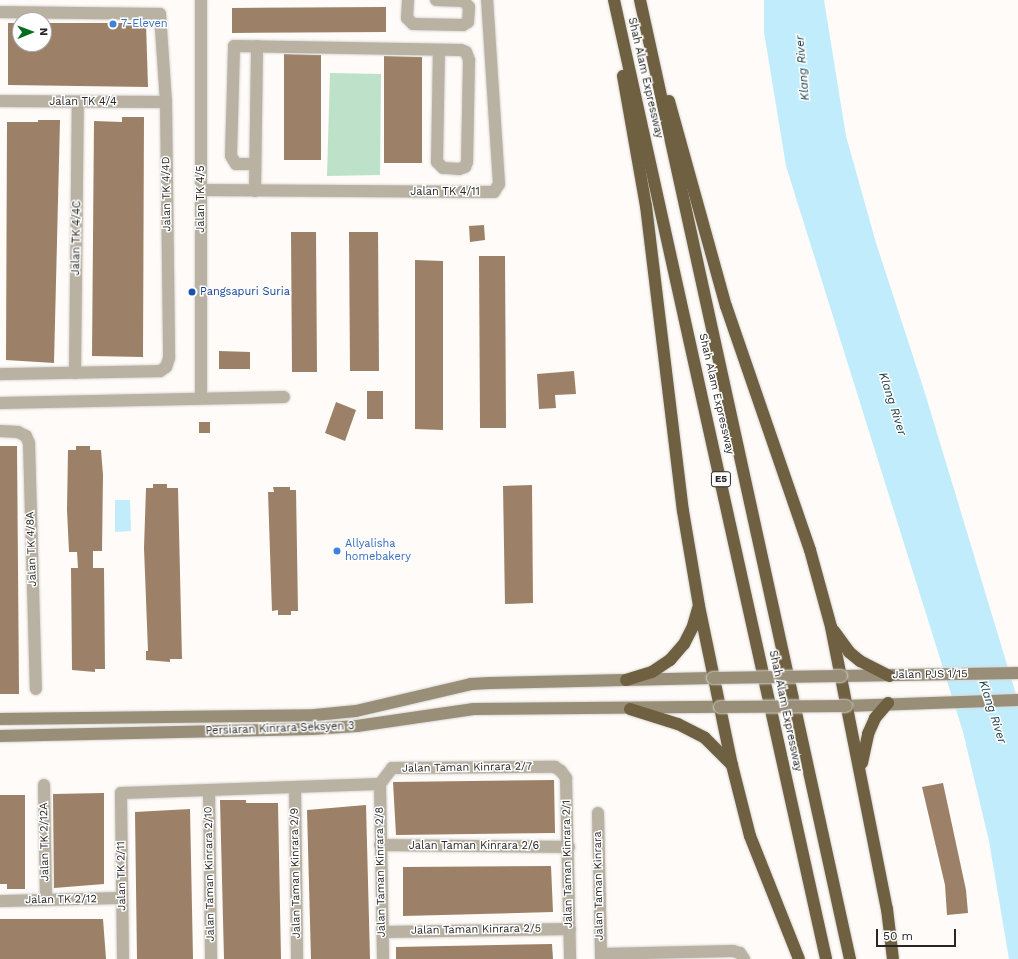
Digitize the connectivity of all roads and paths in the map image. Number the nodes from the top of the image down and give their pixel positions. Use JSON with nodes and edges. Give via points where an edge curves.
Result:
{"nodes":[{"id":1,"x":201,"y":0,"type":"edge"},
{"id":2,"x":408,"y":0,"type":"edge"},
{"id":3,"x":436,"y":0,"type":"edge"},
{"id":4,"x":487,"y":0,"type":"edge"},
{"id":5,"x":610,"y":0,"type":"edge"},
{"id":6,"x":614,"y":0,"type":"edge"},
{"id":7,"x":640,"y":0,"type":"edge"},
{"id":8,"x":0,"y":12,"type":"edge"},
{"id":9,"x":645,"y":25,"type":"junction"},
{"id":10,"x":257,"y":46,"type":"junction"},
{"id":11,"x":439,"y":50,"type":"junction"},
{"id":12,"x":0,"y":101,"type":"edge"},
{"id":13,"x":78,"y":102,"type":"junction"},
{"id":14,"x":166,"y":102,"type":"junction"},
{"id":15,"x":254,"y":164,"type":"junction"},
{"id":16,"x":202,"y":190,"type":"junction"},
{"id":17,"x":255,"y":191,"type":"junction"},
{"id":18,"x":75,"y":373,"type":"junction"},
{"id":19,"x":0,"y":374,"type":"edge"},
{"id":20,"x":284,"y":397,"type":"dead end"},
{"id":21,"x":200,"y":398,"type":"junction"},
{"id":22,"x":0,"y":403,"type":"edge"},
{"id":23,"x":0,"y":431,"type":"edge"},
{"id":24,"x":699,"y":606,"type":"junction"},
{"id":25,"x":831,"y":626,"type":"junction"},
{"id":26,"x":1018,"y":673,"type":"edge"},
{"id":27,"x":893,"y":675,"type":"junction"},
{"id":28,"x":841,"y":676,"type":"junction"},
{"id":29,"x":713,"y":678,"type":"junction"},
{"id":30,"x":626,"y":680,"type":"junction"},
{"id":31,"x":36,"y":689,"type":"dead end"},
{"id":32,"x":1018,"y":700,"type":"edge"},
{"id":33,"x":894,"y":703,"type":"junction"},
{"id":34,"x":846,"y":706,"type":"junction"},
{"id":35,"x":720,"y":707,"type":"junction"},
{"id":36,"x":630,"y":709,"type":"junction"},
{"id":37,"x":0,"y":719,"type":"edge"},
{"id":38,"x":0,"y":736,"type":"edge"},
{"id":39,"x":732,"y":765,"type":"junction"},
{"id":40,"x":860,"y":770,"type":"junction"},
{"id":41,"x":561,"y":771,"type":"joint"},
{"id":42,"x":380,"y":784,"type":"junction"},
{"id":43,"x":44,"y":785,"type":"dead end"},
{"id":44,"x":294,"y":787,"type":"junction"},
{"id":45,"x":210,"y":790,"type":"junction"},
{"id":46,"x":598,"y":813,"type":"dead end"},
{"id":47,"x":380,"y":845,"type":"junction"},
{"id":48,"x":569,"y":847,"type":"junction"},
{"id":49,"x":122,"y":898,"type":"junction"},
{"id":50,"x":46,"y":900,"type":"junction"},
{"id":51,"x":0,"y":901,"type":"edge"},
{"id":52,"x":570,"y":929,"type":"junction"},
{"id":53,"x":382,"y":932,"type":"junction"},
{"id":54,"x":622,"y":956,"type":"edge"},
{"id":55,"x":601,"y":957,"type":"edge"},
{"id":56,"x":123,"y":959,"type":"edge"},
{"id":57,"x":211,"y":959,"type":"edge"},
{"id":58,"x":296,"y":959,"type":"edge"},
{"id":59,"x":383,"y":959,"type":"edge"},
{"id":60,"x":570,"y":959,"type":"edge"},
{"id":61,"x":744,"y":959,"type":"edge"},
{"id":62,"x":799,"y":959,"type":"edge"},
{"id":63,"x":826,"y":959,"type":"edge"},
{"id":64,"x":850,"y":959,"type":"edge"},
{"id":65,"x":892,"y":959,"type":"edge"}],
"edges":[{"from":1,"to":16,"type":"street","name":"Jalan TK 4/5"},
{"from":2,"to":3,"type":"street","via":[[407,18],[413,24],[463,25],[468,22],[469,7],[464,1]]},
{"from":4,"to":17,"type":"street","name":"Jalan TK 4/11","via":[[499,184],[494,192]]},
{"from":5,"to":24,"type":"highway","via":[[646,206],[683,511]]},
{"from":6,"to":63,"type":"highway","name":"Shah Alam Expressway","number":"E5"},
{"from":7,"to":9,"type":"highway","name":"Shah Alam Expressway","number":"E5"},
{"from":8,"to":14,"type":"street","name":"Jalan TK 4/4D","via":[[160,14]]},
{"from":9,"to":25,"type":"highway","via":[[678,129],[726,306],[810,550]]},
{"from":9,"to":64,"type":"highway","name":"Shah Alam Expressway","number":"E5"},
{"from":10,"to":11,"type":"street"},
{"from":10,"to":15,"type":"street"},
{"from":10,"to":15,"type":"street","via":[[234,46],[233,54],[231,156],[236,164]]},
{"from":11,"to":11,"type":"street","via":[[436,162],[443,168],[459,169],[465,167],[467,162],[469,60],[466,52],[461,50]]},
{"from":12,"to":13,"type":"street","name":"Jalan TK 4/4"},
{"from":13,"to":14,"type":"street","name":"Jalan TK 4/4"},
{"from":13,"to":18,"type":"street","name":"Jalan TK 4/4C"},
{"from":14,"to":18,"type":"street","name":"Jalan TK 4/4D","via":[[169,358],[166,367],[160,371]]},
{"from":15,"to":17,"type":"street"},
{"from":16,"to":17,"type":"street","name":"Jalan TK 4/11"},
{"from":16,"to":21,"type":"street","name":"Jalan TK 4/5"},
{"from":18,"to":19,"type":"street","name":"Jalan TK 4/4D"},
{"from":20,"to":21,"type":"street"},
{"from":21,"to":22,"type":"street"},
{"from":23,"to":31,"type":"street","name":"Jalan TK 4/8A","via":[[18,432],[26,436],[29,443]]},
{"from":24,"to":29,"type":"highway"},
{"from":24,"to":30,"type":"highway","via":[[687,638],[670,660],[652,672]]},
{"from":25,"to":27,"type":"highway","via":[[849,652],[860,661]]},
{"from":25,"to":28,"type":"highway"},
{"from":26,"to":27,"type":"main road","name":"Jalan PJS 1/15"},
{"from":27,"to":28,"type":"main road","name":"Jalan PJS 1/15"},
{"from":28,"to":29,"type":"main road","name":"Jalan PJS 1/15","bridge":true},
{"from":28,"to":34,"type":"highway"},
{"from":29,"to":30,"type":"main road","name":"Jalan PJS 1/15"},
{"from":29,"to":35,"type":"highway"},
{"from":30,"to":37,"type":"main road","name":"Persiaran Kinrara Seksyen 3","via":[[471,684],[356,711],[315,715]]},
{"from":32,"to":33,"type":"main road"},
{"from":33,"to":34,"type":"main road"},
{"from":33,"to":40,"type":"highway","via":[[875,718],[868,734]]},
{"from":34,"to":35,"type":"main road","name":"Persiaran Kinrara Seksyen 3","bridge":true},
{"from":34,"to":40,"type":"highway"},
{"from":35,"to":36,"type":"main road","name":"Persiaran Kinrara Seksyen 3"},
{"from":35,"to":39,"type":"highway"},
{"from":36,"to":38,"type":"main road","name":"Persiaran Kinrara Seksyen 3","via":[[474,709],[312,730]]},
{"from":36,"to":39,"type":"highway","via":[[678,724],[705,738]]},
{"from":39,"to":62,"type":"highway","via":[[750,836]]},
{"from":40,"to":65,"type":"highway","via":[[887,909]]},
{"from":41,"to":42,"type":"street","name":"Jalan Taman Kinrara 2/7","via":[[555,767],[392,768]]},
{"from":41,"to":48,"type":"street","name":"Jalan Taman Kinrara 2/1","via":[[566,778]]},
{"from":42,"to":44,"type":"street"},
{"from":42,"to":47,"type":"street","name":"Jalan Taman Kinrara 2/8"},
{"from":43,"to":50,"type":"street","name":"Jalan TK 2/12A"},
{"from":44,"to":45,"type":"street"},
{"from":44,"to":58,"type":"street","name":"Jalan Taman Kinrara 2/9"},
{"from":45,"to":49,"type":"street","name":"Jalan TK 2/11","via":[[121,793]]},
{"from":45,"to":57,"type":"street","name":"Jalan Taman Kinrara 2/10"},
{"from":46,"to":55,"type":"street","name":"Jalan Taman Kinrara"},
{"from":47,"to":48,"type":"street","name":"Jalan Taman Kinrara 2/6"},
{"from":47,"to":53,"type":"street","name":"Jalan Taman Kinrara 2/8"},
{"from":48,"to":52,"type":"street","name":"Jalan Taman Kinrara 2/1"},
{"from":49,"to":50,"type":"street","name":"Jalan TK 2/12"},
{"from":49,"to":56,"type":"street","name":"Jalan TK 2/11"},
{"from":50,"to":51,"type":"street","name":"Jalan TK 2/12"},
{"from":52,"to":53,"type":"street","name":"Jalan Taman Kinrara 2/5"},
{"from":52,"to":60,"type":"street","name":"Jalan Taman Kinrara 2/1"},
{"from":53,"to":59,"type":"street","name":"Jalan Taman Kinrara 2/8"},
{"from":54,"to":55,"type":"street"},
{"from":54,"to":61,"type":"street","via":[[733,951]]}]}
